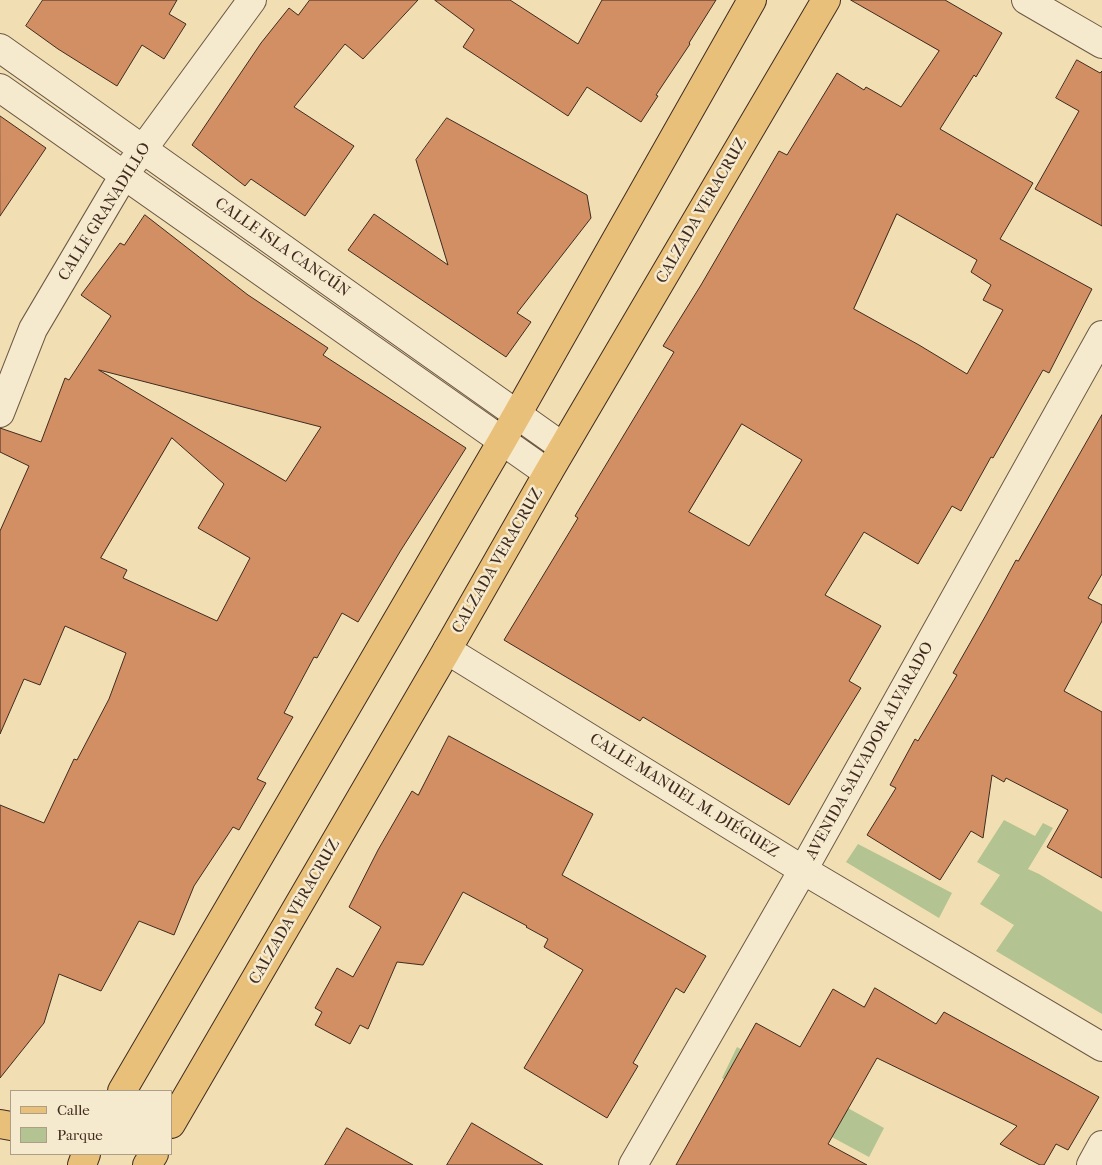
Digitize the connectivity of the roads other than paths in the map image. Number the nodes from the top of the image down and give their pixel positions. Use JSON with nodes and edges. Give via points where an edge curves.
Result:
{"nodes":[{"id":1,"x":252,"y":0,"type":"edge"},
{"id":2,"x":752,"y":0,"type":"edge"},
{"id":3,"x":826,"y":0,"type":"edge"},
{"id":4,"x":1026,"y":0,"type":"edge"},
{"id":5,"x":1102,"y":44,"type":"edge"},
{"id":6,"x":0,"y":48,"type":"edge"},
{"id":7,"x":0,"y":88,"type":"edge"},
{"id":8,"x":143,"y":149,"type":"junction"},
{"id":9,"x":124,"y":175,"type":"junction"},
{"id":10,"x":1102,"y":335,"type":"edge"},
{"id":11,"x":0,"y":413,"type":"edge"},
{"id":12,"x":517,"y":414,"type":"junction"},
{"id":13,"x":502,"y":441,"type":"junction"},
{"id":14,"x":563,"y":448,"type":"junction"},
{"id":15,"x":548,"y":473,"type":"junction"},
{"id":16,"x":447,"y":650,"type":"junction"},
{"id":17,"x":803,"y":870,"type":"junction"},
{"id":18,"x":1102,"y":1047,"type":"edge"},
{"id":19,"x":123,"y":1090,"type":"edge"},
{"id":20,"x":172,"y":1122,"type":"edge"},
{"id":21,"x":1102,"y":1145,"type":"edge"},
{"id":22,"x":633,"y":1165,"type":"edge"},
{"id":23,"x":1091,"y":1165,"type":"edge"}],
"edges":[{"from":1,"to":8,"type":"street","name":"CALLE GRANADILLO"},
{"from":2,"to":12,"type":"main road"},
{"from":3,"to":14,"type":"main road","name":"CALZADA VERACRUZ"},
{"from":4,"to":5,"type":"street"},
{"from":6,"to":8,"type":"street","name":"CALLE ISLA CANCÚN"},
{"from":7,"to":9,"type":"street","name":"CALLE ISLA CANCÚN"},
{"from":8,"to":9,"type":"street","name":"CALLE GRANADILLO"},
{"from":8,"to":12,"type":"street","name":"CALLE ISLA CANCÚN"},
{"from":9,"to":11,"type":"street","name":"CALLE GRANADILLO","via":[[33,330]]},
{"from":9,"to":13,"type":"street","name":"CALLE ISLA CANCÚN"},
{"from":10,"to":17,"type":"street","name":"AVENIDA SALVADOR ALVARADO"},
{"from":12,"to":13,"type":"main road"},
{"from":12,"to":14,"type":"street","name":"CALLE ISLA CANCÚN"},
{"from":13,"to":15,"type":"street","name":"CALLE ISLA CANCÚN"},
{"from":13,"to":19,"type":"main road"},
{"from":14,"to":15,"type":"main road","name":"CALZADA VERACRUZ"},
{"from":15,"to":16,"type":"main road","name":"CALZADA VERACRUZ"},
{"from":16,"to":17,"type":"street","name":"CALLE MANUEL M. DIÉGUEZ"},
{"from":16,"to":20,"type":"main road","name":"CALZADA VERACRUZ"},
{"from":17,"to":18,"type":"street","name":"CALLE MANUEL M. DIÉGUEZ"},
{"from":17,"to":22,"type":"street","name":"AVENIDA SALVADOR ALVARADO"},
{"from":21,"to":23,"type":"street"}]}
